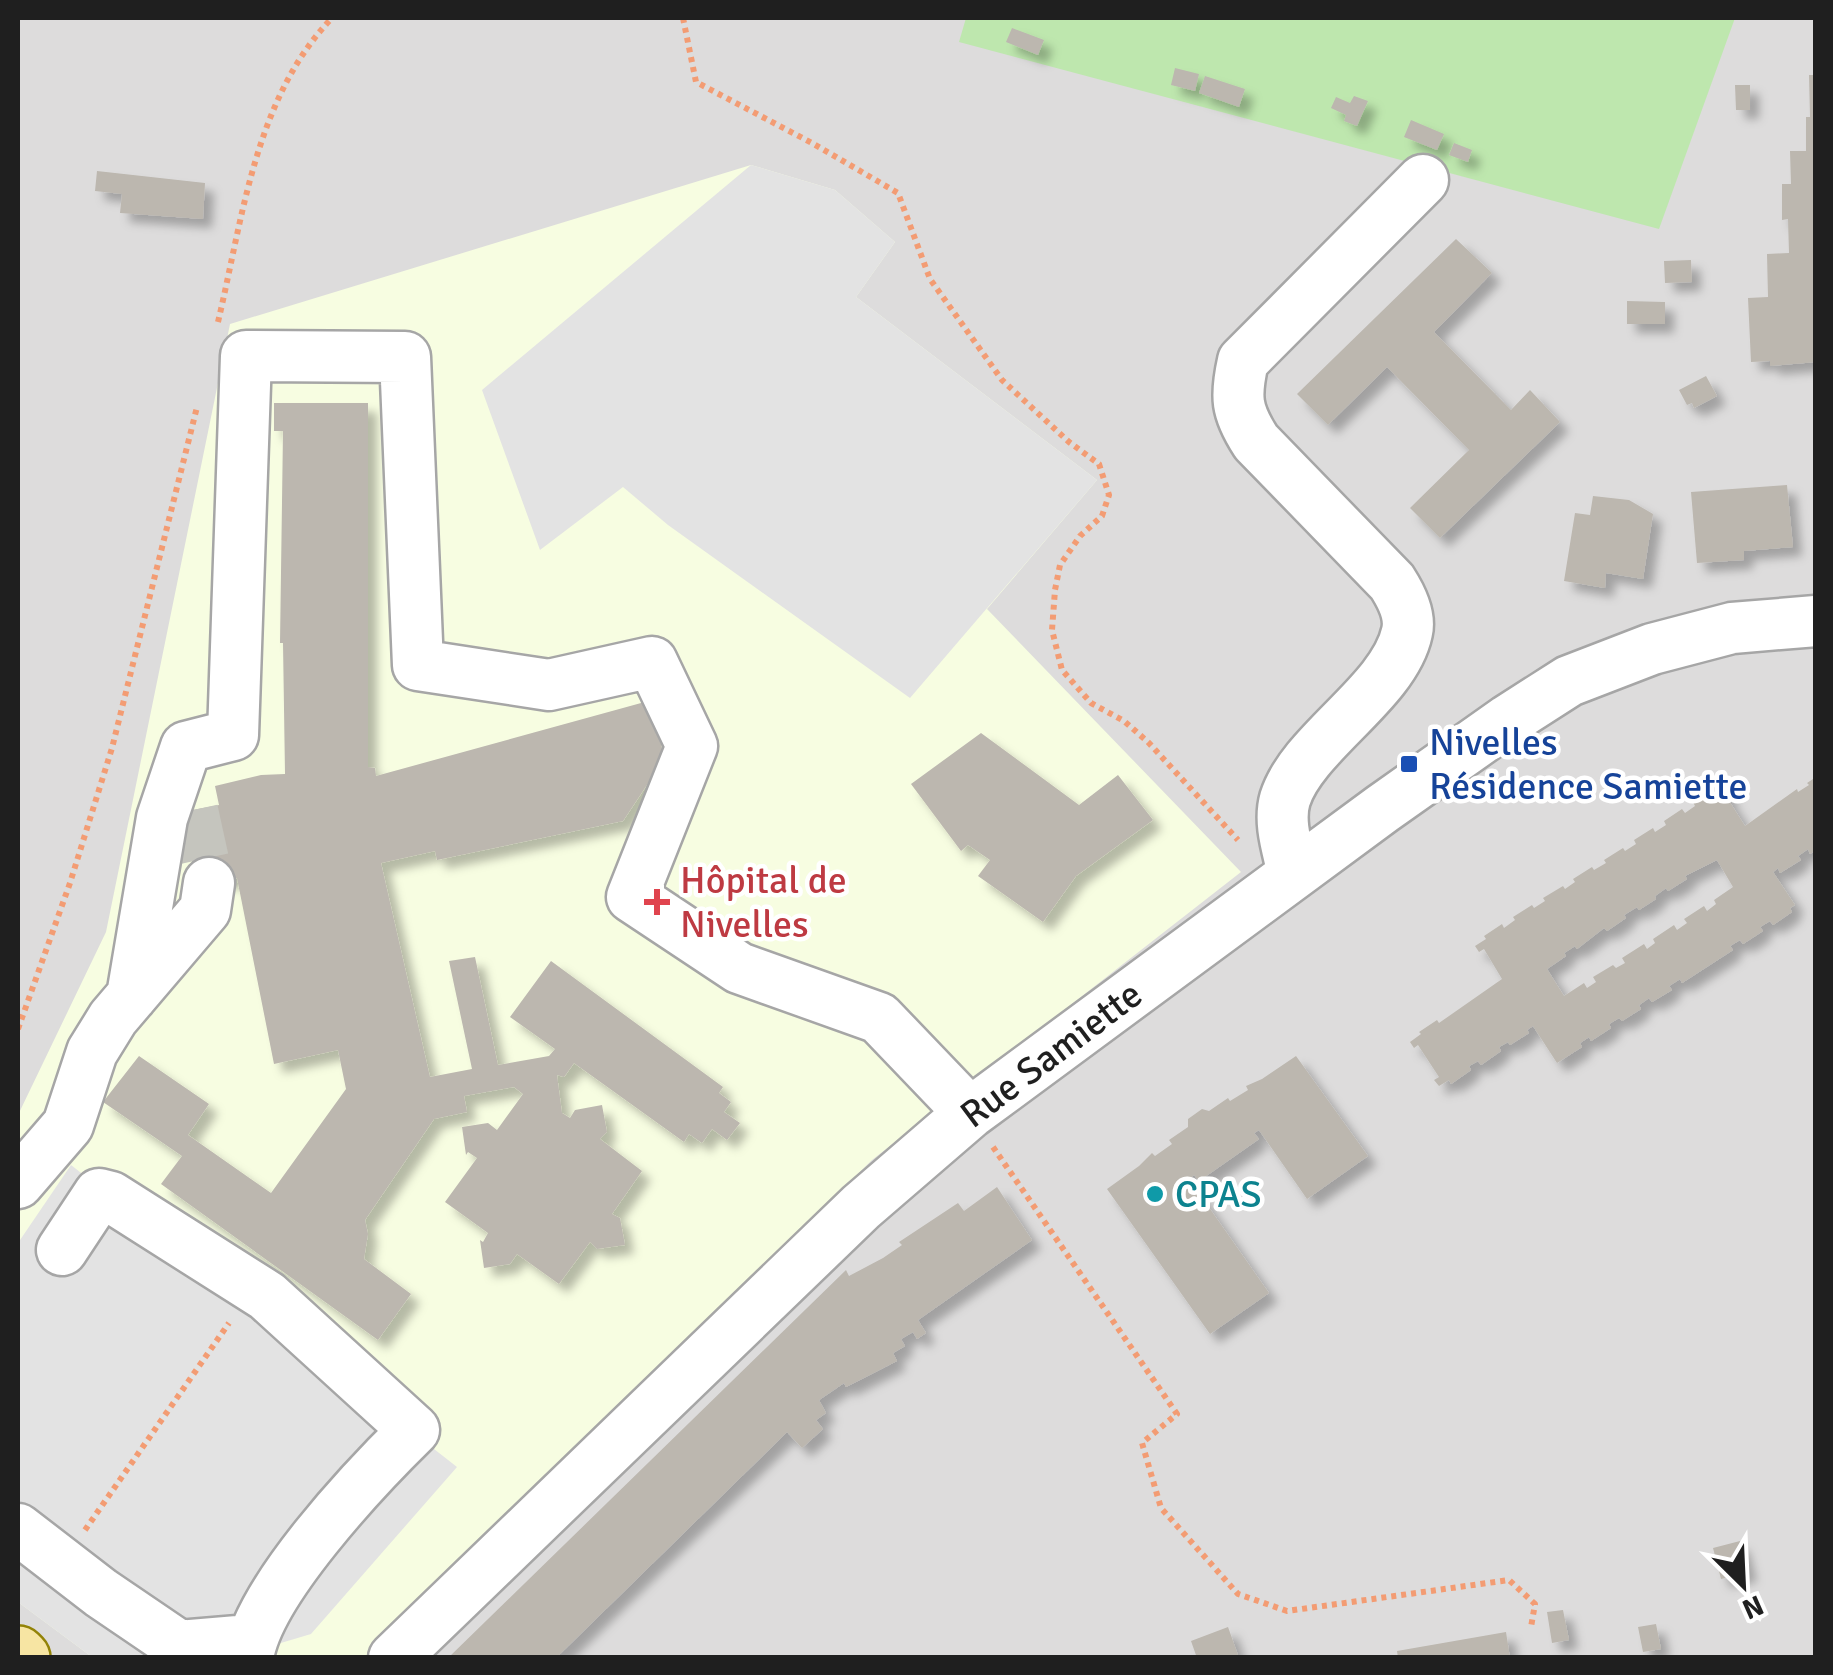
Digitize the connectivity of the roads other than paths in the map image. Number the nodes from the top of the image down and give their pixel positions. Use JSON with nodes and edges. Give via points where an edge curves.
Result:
{"nodes":[{"id":1,"x":1423,"y":180,"type":"dead end"},
{"id":2,"x":1816,"y":621,"type":"edge"},
{"id":3,"x":186,"y":747,"type":"junction"},
{"id":4,"x":193,"y":810,"type":"tunnel mouth"},
{"id":5,"x":1286,"y":879,"type":"junction"},
{"id":6,"x":210,"y":883,"type":"tunnel mouth"},
{"id":7,"x":132,"y":998,"type":"junction"},
{"id":8,"x":970,"y":1113,"type":"junction"},
{"id":9,"x":18,"y":1183,"type":"edge"},
{"id":10,"x":62,"y":1250,"type":"dead end"},
{"id":11,"x":18,"y":1530,"type":"edge"},
{"id":12,"x":249,"y":1649,"type":"edge"},
{"id":13,"x":394,"y":1658,"type":"edge"}],
"edges":[{"from":1,"to":5,"type":"street","via":[[1243,361],[1236,393],[1256,442],[1392,582],[1408,629],[1396,662],[1286,795]]},
{"from":2,"to":5,"type":"street","name":"Rue Samiette","via":[[1732,628],[1569,682],[1451,758]]},
{"from":3,"to":4,"type":"street"},
{"from":3,"to":7,"type":"street","via":[[162,818]]},
{"from":3,"to":8,"type":"street","via":[[233,735],[246,356],[405,356],[418,665],[549,684],[652,662],[692,746],[632,898],[739,968],[879,1018]]},
{"from":5,"to":8,"type":"street","name":"Rue Samiette"},
{"from":6,"to":7,"type":"street","via":[[205,910]]},
{"from":7,"to":9,"type":"street","via":[[92,1052],[68,1124]]},
{"from":8,"to":13,"type":"street","name":"Rue Samiette","via":[[861,1207]]},
{"from":10,"to":12,"type":"street","via":[[99,1194],[111,1197],[256,1289],[414,1430],[369,1474],[274,1592]]},
{"from":11,"to":12,"type":"street","via":[[179,1646]]}]}
